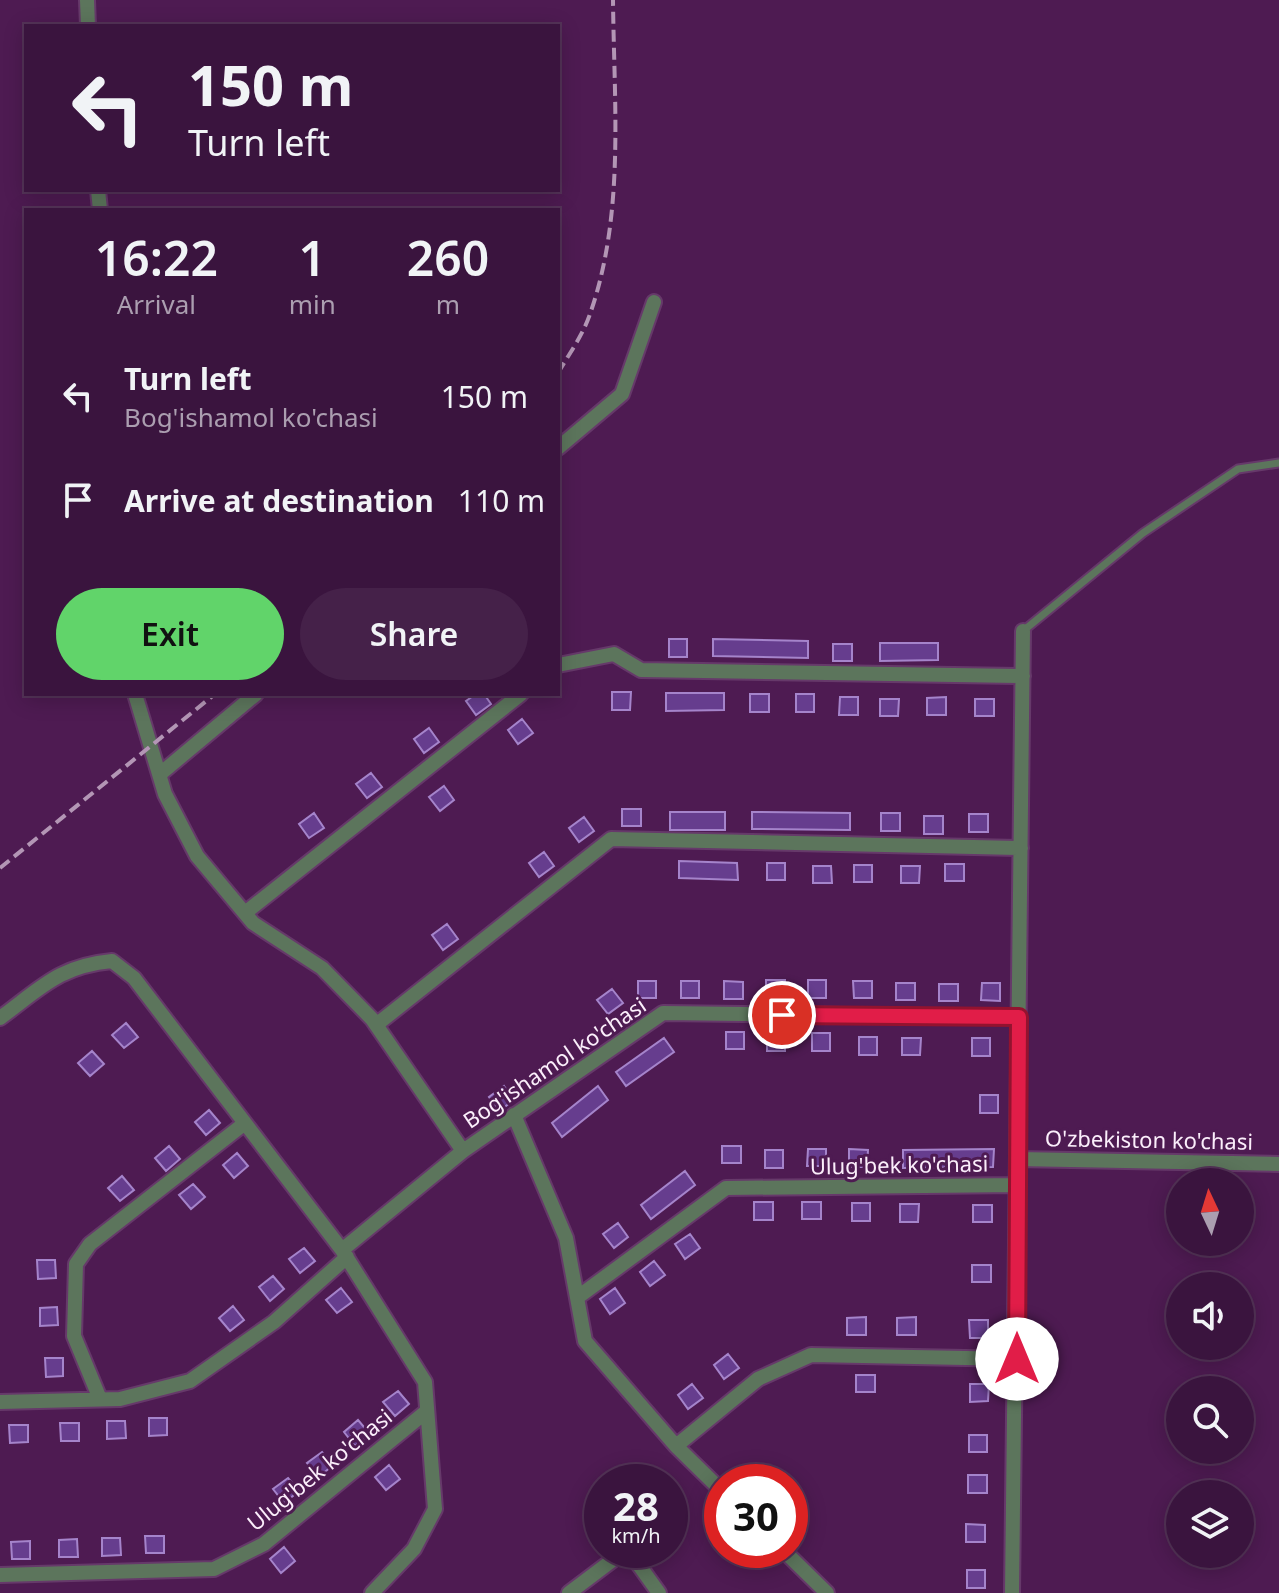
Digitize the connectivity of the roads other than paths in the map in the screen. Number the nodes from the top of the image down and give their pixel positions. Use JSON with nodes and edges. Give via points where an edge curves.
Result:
{"nodes":[{"id":1,"x":87,"y":0,"type":"edge"},
{"id":2,"x":88,"y":24,"type":"edge"},
{"id":3,"x":654,"y":302,"type":"dead end"},
{"id":4,"x":560,"y":446,"type":"edge"},
{"id":5,"x":1279,"y":463,"type":"edge"},
{"id":6,"x":1023,"y":631,"type":"joint"},
{"id":7,"x":560,"y":665,"type":"edge"},
{"id":8,"x":1023,"y":676,"type":"junction"},
{"id":9,"x":136,"y":696,"type":"edge"},
{"id":10,"x":254,"y":696,"type":"edge"},
{"id":11,"x":518,"y":696,"type":"edge"},
{"id":12,"x":160,"y":774,"type":"junction"},
{"id":13,"x":1021,"y":848,"type":"junction"},
{"id":14,"x":245,"y":913,"type":"junction"},
{"id":15,"x":1019,"y":1017,"type":"junction"},
{"id":16,"x":0,"y":1018,"type":"edge"},
{"id":17,"x":376,"y":1025,"type":"junction"},
{"id":18,"x":514,"y":1115,"type":"junction"},
{"id":19,"x":245,"y":1123,"type":"junction"},
{"id":20,"x":463,"y":1151,"type":"junction"},
{"id":21,"x":1017,"y":1159,"type":"junction"},
{"id":22,"x":1279,"y":1164,"type":"edge"},
{"id":23,"x":1017,"y":1185,"type":"junction"},
{"id":24,"x":345,"y":1253,"type":"junction"},
{"id":25,"x":578,"y":1297,"type":"junction"},
{"id":26,"x":1017,"y":1359,"type":"junction"},
{"id":27,"x":100,"y":1399,"type":"junction"},
{"id":28,"x":0,"y":1402,"type":"edge"},
{"id":29,"x":427,"y":1411,"type":"junction"},
{"id":30,"x":676,"y":1446,"type":"junction"},
{"id":31,"x":704,"y":1473,"type":"edge"},
{"id":32,"x":801,"y":1568,"type":"edge"},
{"id":33,"x":0,"y":1575,"type":"edge"},
{"id":34,"x":372,"y":1593,"type":"edge"},
{"id":35,"x":569,"y":1593,"type":"edge"},
{"id":36,"x":659,"y":1593,"type":"edge"},
{"id":37,"x":827,"y":1593,"type":"edge"},
{"id":38,"x":1012,"y":1593,"type":"edge"}],
"edges":[{"from":1,"to":2,"type":"street"},
{"from":3,"to":4,"type":"street","via":[[622,394]]},
{"from":5,"to":6,"type":"lane","via":[[1238,469],[1143,533]]},
{"from":6,"to":8,"type":"street"},
{"from":7,"to":8,"type":"street","via":[[614,654],[641,670]]},
{"from":8,"to":13,"type":"street"},
{"from":9,"to":12,"type":"street"},
{"from":10,"to":12,"type":"street"},
{"from":11,"to":14,"type":"street"},
{"from":12,"to":14,"type":"street","via":[[197,856]]},
{"from":13,"to":15,"type":"street"},
{"from":13,"to":17,"type":"street","via":[[611,839]]},
{"from":14,"to":17,"type":"street","via":[[322,968]]},
{"from":15,"to":18,"type":"street","name":"Bog'ishamol ko'chasi","via":[[663,1013]]},
{"from":15,"to":21,"type":"street"},
{"from":16,"to":19,"type":"street","via":[[63,971],[112,961],[134,978]]},
{"from":17,"to":20,"type":"street"},
{"from":18,"to":20,"type":"street","name":"Bog'ishamol ko'chasi"},
{"from":18,"to":25,"type":"street","via":[[566,1238]]},
{"from":19,"to":24,"type":"street"},
{"from":19,"to":27,"type":"street","via":[[90,1244],[76,1264],[74,1336]]},
{"from":20,"to":24,"type":"street","name":"Bog'ishamol ko'chasi"},
{"from":21,"to":22,"type":"street","name":"O'zbekiston ko'chasi"},
{"from":21,"to":23,"type":"street"},
{"from":23,"to":25,"type":"street","name":"Ulug'bek ko'chasi","via":[[726,1188]]},
{"from":23,"to":26,"type":"street"},
{"from":24,"to":27,"type":"street","name":"Bog'ishamol ko'chasi","via":[[274,1322],[190,1381]]},
{"from":24,"to":29,"type":"street","via":[[425,1382]]},
{"from":25,"to":30,"type":"street","via":[[585,1341]]},
{"from":26,"to":30,"type":"street","via":[[811,1355],[758,1379]]},
{"from":26,"to":38,"type":"street"},
{"from":27,"to":28,"type":"street","name":"Bog'ishamol ko'chasi"},
{"from":29,"to":33,"type":"street","name":"Ulug'bek ko'chasi","via":[[264,1544],[214,1569]]},
{"from":29,"to":34,"type":"street","via":[[435,1509],[414,1549]]},
{"from":30,"to":31,"type":"street"},
{"from":32,"to":37,"type":"street"},
{"from":35,"to":36,"type":"street","via":[[618,1556],[636,1561]]}]}
